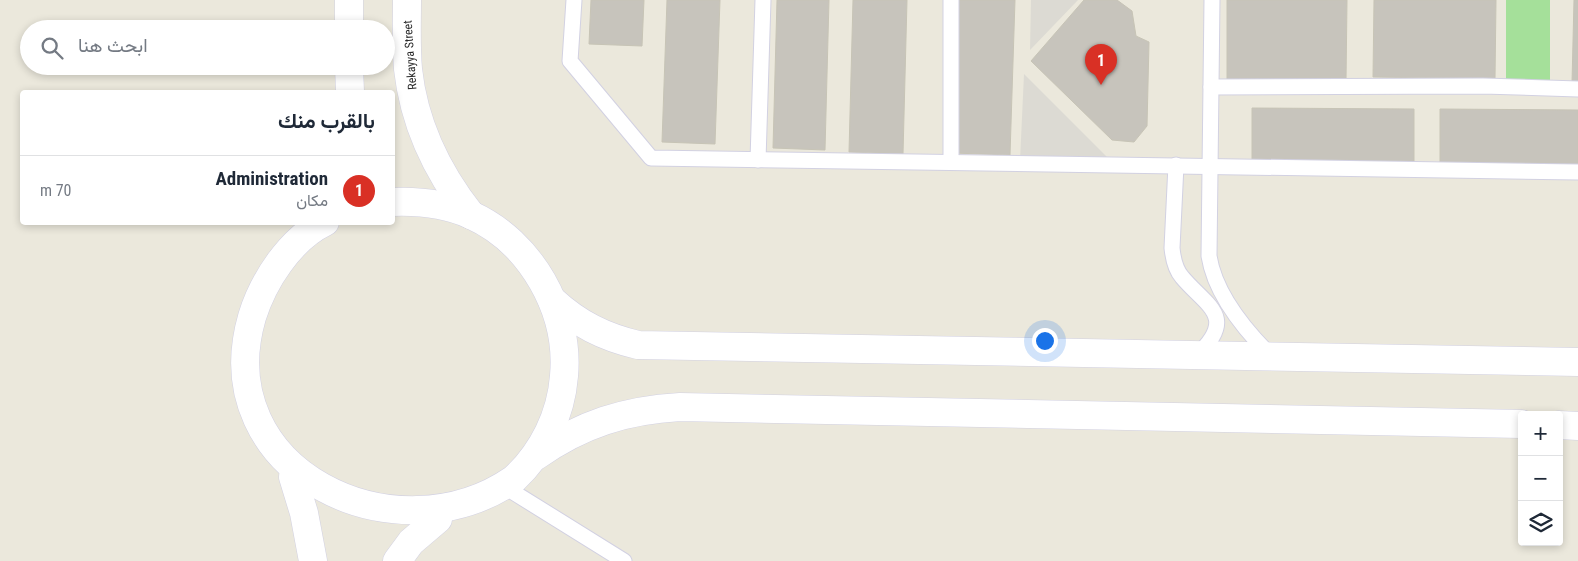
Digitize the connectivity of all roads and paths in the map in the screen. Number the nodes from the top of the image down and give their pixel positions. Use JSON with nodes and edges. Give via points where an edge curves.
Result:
{"nodes":[{"id":1,"x":348,"y":0,"type":"edge"},
{"id":2,"x":407,"y":0,"type":"edge"},
{"id":3,"x":574,"y":0,"type":"edge"},
{"id":4,"x":763,"y":0,"type":"edge"},
{"id":5,"x":952,"y":0,"type":"edge"},
{"id":6,"x":1212,"y":0,"type":"edge"},
{"id":7,"x":349,"y":20,"type":"edge"},
{"id":8,"x":349,"y":75,"type":"edge"},
{"id":9,"x":1211,"y":88,"type":"junction"},
{"id":10,"x":350,"y":90,"type":"edge"},
{"id":11,"x":1578,"y":90,"type":"edge"},
{"id":12,"x":758,"y":160,"type":"junction"},
{"id":13,"x":950,"y":162,"type":"junction"},
{"id":14,"x":1176,"y":165,"type":"junction"},
{"id":15,"x":1210,"y":166,"type":"junction"},
{"id":16,"x":1578,"y":172,"type":"edge"},
{"id":17,"x":395,"y":202,"type":"edge"},
{"id":18,"x":471,"y":215,"type":"junction"},
{"id":19,"x":321,"y":225,"type":"edge"},
{"id":20,"x":552,"y":300,"type":"junction"},
{"id":21,"x":1198,"y":354,"type":"junction"},
{"id":22,"x":1270,"y":355,"type":"junction"},
{"id":23,"x":1578,"y":362,"type":"edge"},
{"id":24,"x":1518,"y":424,"type":"edge"},
{"id":25,"x":1563,"y":425,"type":"edge"},
{"id":26,"x":1578,"y":426,"type":"edge"},
{"id":27,"x":536,"y":456,"type":"junction"},
{"id":28,"x":293,"y":477,"type":"junction"},
{"id":29,"x":505,"y":487,"type":"junction"},
{"id":30,"x":438,"y":519,"type":"junction"},
{"id":31,"x":313,"y":561,"type":"edge"},
{"id":32,"x":397,"y":561,"type":"edge"},
{"id":33,"x":624,"y":561,"type":"edge"}],
"edges":[{"from":1,"to":7,"type":"street"},
{"from":2,"to":18,"type":"street","name":"Rekayya Street","via":[[408,68],[422,132],[447,182]]},
{"from":3,"to":12,"type":"lane","via":[[570,61],[651,158]]},
{"from":4,"to":12,"type":"lane"},
{"from":5,"to":13,"type":"lane"},
{"from":6,"to":9,"type":"lane"},
{"from":8,"to":10,"type":"street"},
{"from":9,"to":11,"type":"lane","via":[[1483,86]]},
{"from":9,"to":15,"type":"lane"},
{"from":12,"to":13,"type":"lane"},
{"from":13,"to":14,"type":"lane"},
{"from":14,"to":15,"type":"lane"},
{"from":14,"to":21,"type":"lane","via":[[1174,261],[1181,276],[1209,303],[1216,318],[1214,334]]},
{"from":15,"to":16,"type":"lane"},
{"from":15,"to":22,"type":"lane","via":[[1209,256],[1212,270],[1236,314]]},
{"from":17,"to":18,"type":"street","via":[[420,202]]},
{"from":18,"to":20,"type":"street","via":[[514,244],[537,273]]},
{"from":19,"to":28,"type":"street","via":[[282,260],[267,281],[248,331],[246,375],[252,409],[271,449]]},
{"from":20,"to":21,"type":"street","via":[[591,330],[614,340],[638,345]]},
{"from":20,"to":27,"type":"street","via":[[560,321],[564,375],[560,402]]},
{"from":21,"to":22,"type":"street"},
{"from":22,"to":23,"type":"street"},
{"from":24,"to":27,"type":"street","via":[[680,407],[604,419],[557,441]]},
{"from":25,"to":26,"type":"street"},
{"from":27,"to":29,"type":"street"},
{"from":28,"to":30,"type":"street","via":[[313,494],[360,517],[404,522]]},
{"from":28,"to":31,"type":"street","via":[[304,512]]},
{"from":29,"to":30,"type":"street","via":[[486,501]]},
{"from":29,"to":33,"type":"lane"},
{"from":30,"to":32,"type":"street","via":[[411,542]]}]}
